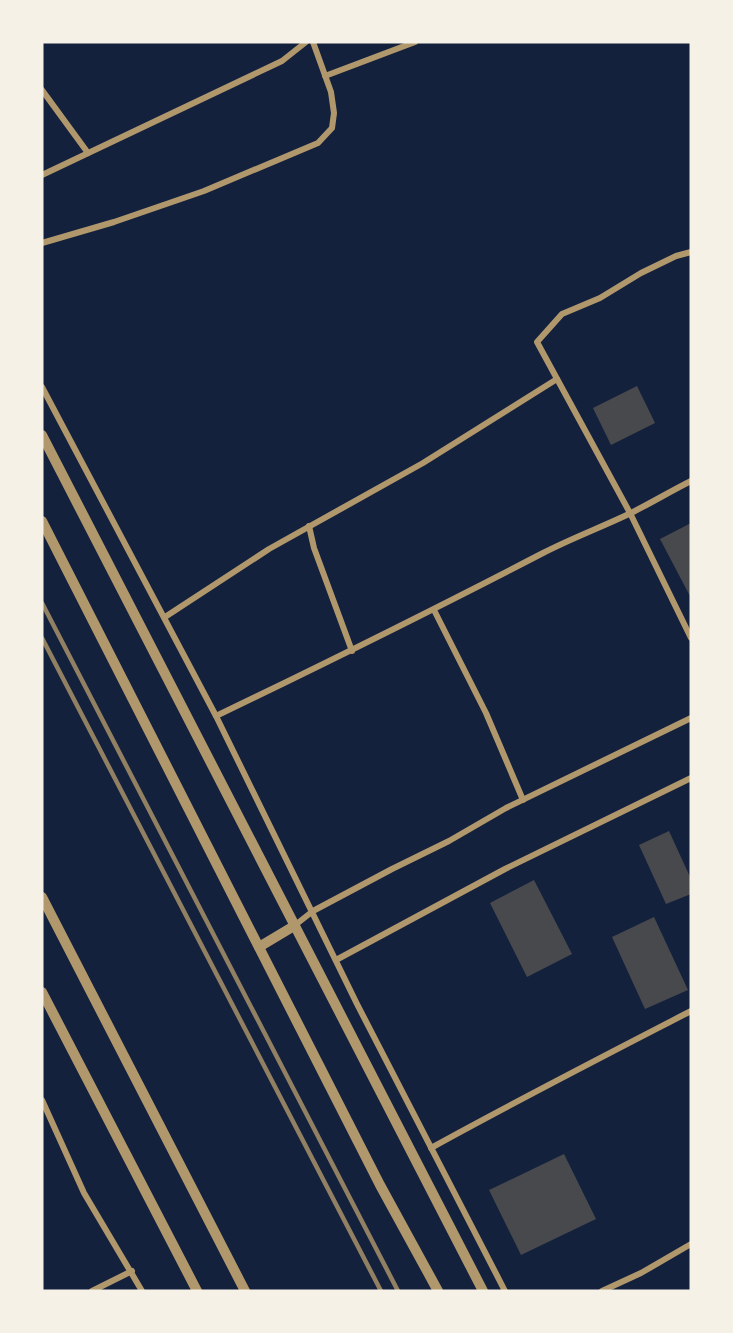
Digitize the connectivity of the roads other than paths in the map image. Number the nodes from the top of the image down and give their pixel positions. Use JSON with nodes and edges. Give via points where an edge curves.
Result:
{"nodes":[{"id":1,"x":306,"y":42,"type":"edge"},
{"id":2,"x":313,"y":42,"type":"edge"},
{"id":3,"x":415,"y":42,"type":"edge"},
{"id":4,"x":325,"y":76,"type":"junction"},
{"id":5,"x":42,"y":90,"type":"edge"},
{"id":6,"x":88,"y":153,"type":"junction"},
{"id":7,"x":42,"y":175,"type":"edge"},
{"id":8,"x":42,"y":243,"type":"edge"},
{"id":9,"x":691,"y":252,"type":"edge"},
{"id":10,"x":557,"y":380,"type":"junction"},
{"id":11,"x":42,"y":387,"type":"edge"},
{"id":12,"x":42,"y":435,"type":"edge"},
{"id":13,"x":691,"y":481,"type":"edge"},
{"id":14,"x":630,"y":513,"type":"junction"},
{"id":15,"x":42,"y":522,"type":"edge"},
{"id":16,"x":309,"y":526,"type":"junction"},
{"id":17,"x":434,"y":610,"type":"junction"},
{"id":18,"x":165,"y":616,"type":"junction"},
{"id":19,"x":691,"y":638,"type":"edge"},
{"id":20,"x":352,"y":651,"type":"junction"},
{"id":21,"x":216,"y":716,"type":"junction"},
{"id":22,"x":691,"y":718,"type":"edge"},
{"id":23,"x":691,"y":778,"type":"edge"},
{"id":24,"x":523,"y":800,"type":"junction"},
{"id":25,"x":42,"y":897,"type":"edge"},
{"id":26,"x":313,"y":911,"type":"junction"},
{"id":27,"x":294,"y":926,"type":"junction"},
{"id":28,"x":259,"y":947,"type":"junction"},
{"id":29,"x":336,"y":960,"type":"junction"},
{"id":30,"x":42,"y":992,"type":"edge"},
{"id":31,"x":691,"y":1011,"type":"edge"},
{"id":32,"x":42,"y":1100,"type":"edge"},
{"id":33,"x":431,"y":1148,"type":"junction"},
{"id":34,"x":691,"y":1244,"type":"edge"},
{"id":35,"x":132,"y":1271,"type":"junction"},
{"id":36,"x":92,"y":1291,"type":"edge"},
{"id":37,"x":142,"y":1291,"type":"edge"},
{"id":38,"x":196,"y":1291,"type":"edge"},
{"id":39,"x":245,"y":1291,"type":"edge"},
{"id":40,"x":438,"y":1291,"type":"edge"},
{"id":41,"x":483,"y":1291,"type":"edge"},
{"id":42,"x":506,"y":1291,"type":"edge"},
{"id":43,"x":602,"y":1291,"type":"edge"}],
"edges":[{"from":1,"to":6,"type":"street","via":[[282,61]]},
{"from":2,"to":4,"type":"street"},
{"from":3,"to":4,"type":"street"},
{"from":4,"to":8,"type":"street","via":[[334,114],[332,128],[318,143],[204,191]]},
{"from":5,"to":6,"type":"street"},
{"from":6,"to":7,"type":"street"},
{"from":9,"to":10,"type":"street","via":[[667,260],[600,298],[562,314],[537,342]]},
{"from":10,"to":14,"type":"street"},
{"from":10,"to":16,"type":"street","via":[[423,463]]},
{"from":11,"to":18,"type":"street"},
{"from":12,"to":27,"type":"street"},
{"from":13,"to":14,"type":"street"},
{"from":14,"to":17,"type":"street"},
{"from":14,"to":19,"type":"street"},
{"from":15,"to":28,"type":"street"},
{"from":16,"to":18,"type":"street"},
{"from":16,"to":20,"type":"street"},
{"from":17,"to":20,"type":"street"},
{"from":17,"to":24,"type":"street","via":[[478,695]]},
{"from":18,"to":21,"type":"street"},
{"from":20,"to":21,"type":"street"},
{"from":21,"to":26,"type":"street"},
{"from":22,"to":24,"type":"street"},
{"from":23,"to":29,"type":"street","via":[[505,869]]},
{"from":24,"to":26,"type":"street"},
{"from":25,"to":39,"type":"street"},
{"from":26,"to":27,"type":"street"},
{"from":26,"to":29,"type":"street"},
{"from":27,"to":28,"type":"street"},
{"from":27,"to":41,"type":"street"},
{"from":28,"to":40,"type":"street"},
{"from":29,"to":33,"type":"street"},
{"from":30,"to":38,"type":"street"},
{"from":31,"to":33,"type":"street"},
{"from":32,"to":35,"type":"street","via":[[84,1193]]},
{"from":33,"to":42,"type":"street"},
{"from":34,"to":43,"type":"street"},
{"from":35,"to":36,"type":"street"},
{"from":35,"to":37,"type":"street"}]}
